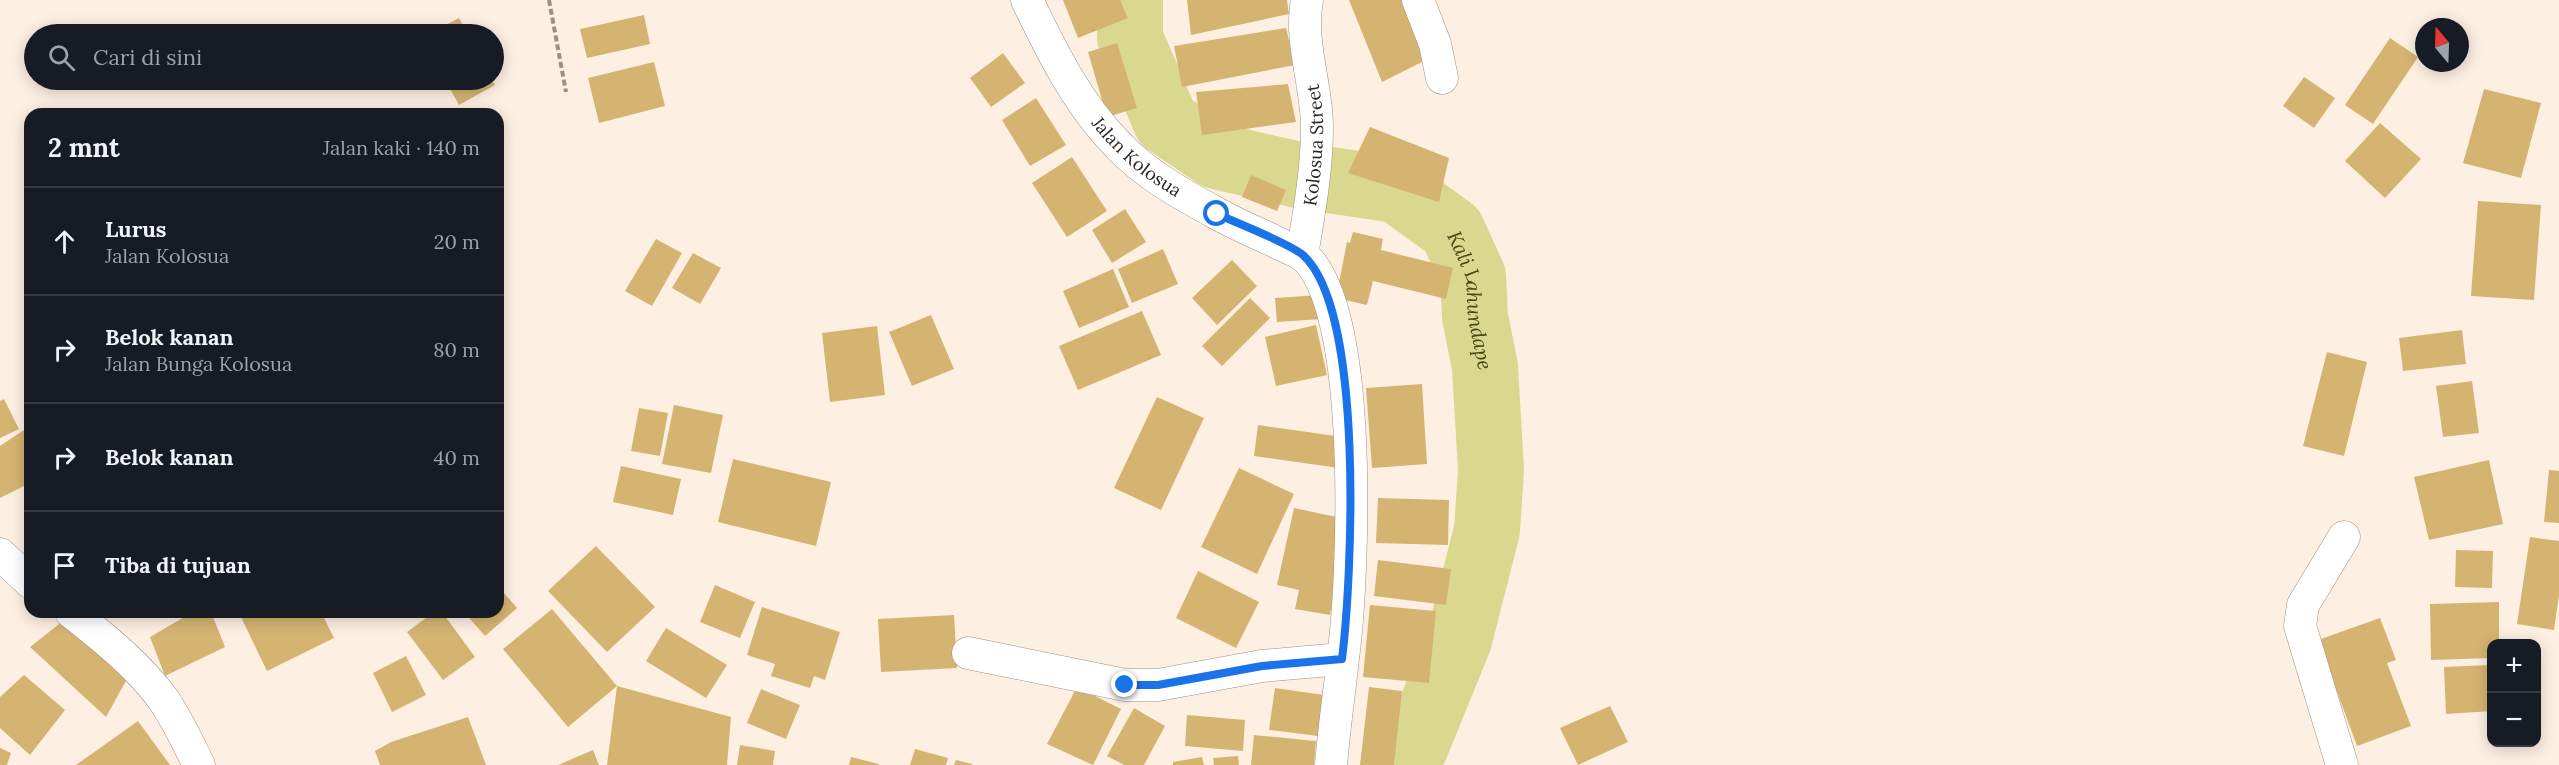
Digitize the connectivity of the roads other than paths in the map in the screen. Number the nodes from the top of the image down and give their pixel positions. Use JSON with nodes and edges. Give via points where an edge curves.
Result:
{"nodes":[{"id":1,"x":1027,"y":0,"type":"edge"},
{"id":2,"x":1307,"y":0,"type":"edge"},
{"id":3,"x":1418,"y":0,"type":"edge"},
{"id":4,"x":1442,"y":78,"type":"dead end"},
{"id":5,"x":1302,"y":255,"type":"junction"},
{"id":6,"x":2344,"y":537,"type":"dead end"},
{"id":7,"x":0,"y":554,"type":"edge"},
{"id":8,"x":24,"y":576,"type":"edge"},
{"id":9,"x":78,"y":618,"type":"edge"},
{"id":10,"x":968,"y":653,"type":"dead end"},
{"id":11,"x":1342,"y":659,"type":"junction"},
{"id":12,"x":199,"y":765,"type":"edge"},
{"id":13,"x":1331,"y":765,"type":"edge"},
{"id":14,"x":2342,"y":765,"type":"edge"}],
"edges":[{"from":1,"to":5,"type":"street","name":"Jalan Kolosua","via":[[1057,62],[1090,114],[1119,147],[1147,170],[1217,214]]},
{"from":2,"to":5,"type":"street","name":"Kolosua Street","via":[[1304,21],[1317,126],[1311,204]]},
{"from":3,"to":4,"type":"street","via":[[1435,44]]},
{"from":5,"to":11,"type":"street","via":[[1326,291],[1335,317],[1345,386],[1351,518]]},
{"from":6,"to":14,"type":"street","via":[[2303,605],[2300,626]]},
{"from":7,"to":8,"type":"street"},
{"from":9,"to":12,"type":"street","via":[[116,648],[164,700]]},
{"from":10,"to":11,"type":"street","via":[[1125,685],[1187,682],[1262,666]]},
{"from":11,"to":13,"type":"street"}]}
